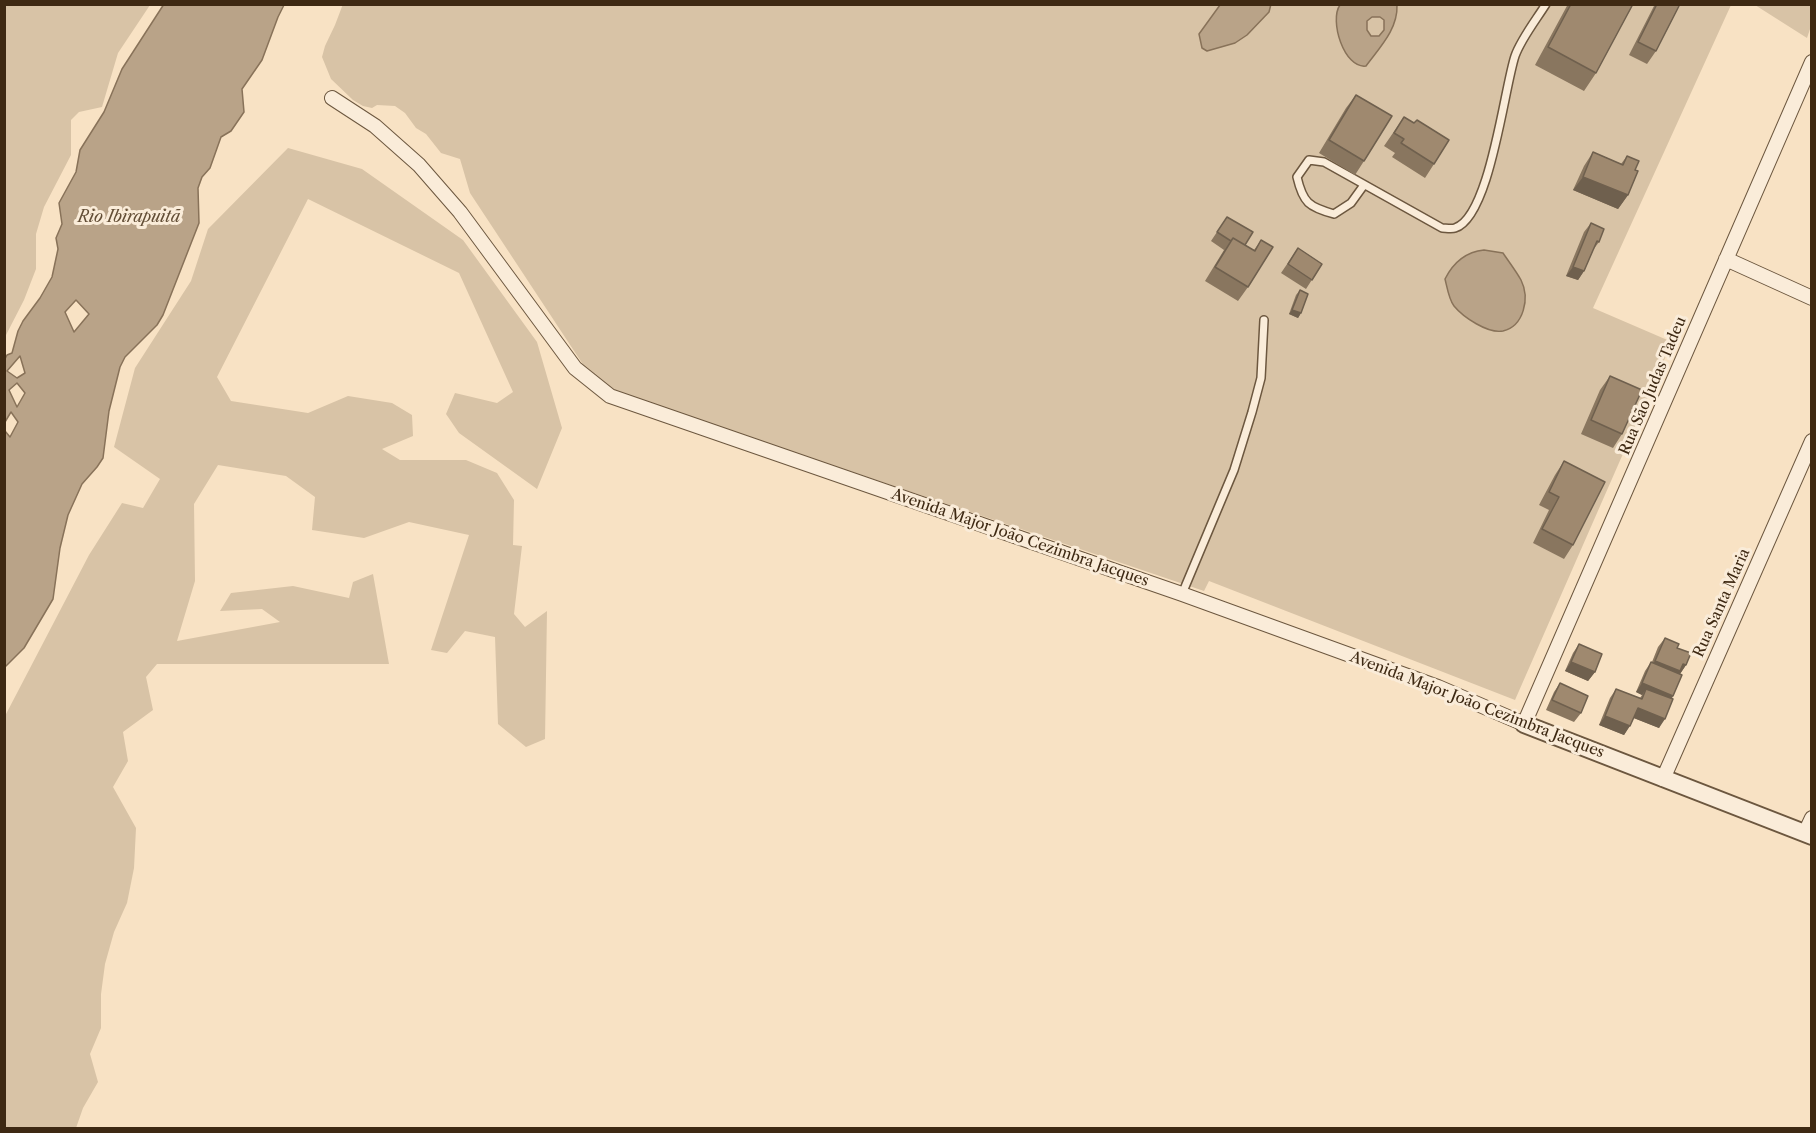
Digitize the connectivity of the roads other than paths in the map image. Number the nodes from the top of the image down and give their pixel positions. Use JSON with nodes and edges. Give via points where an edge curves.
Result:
{"nodes":[{"id":1,"x":1546,"y":4,"type":"edge"},
{"id":2,"x":1812,"y":62,"type":"edge"},
{"id":3,"x":332,"y":98,"type":"dead end"},
{"id":4,"x":1364,"y":185,"type":"junction"},
{"id":5,"x":1726,"y":259,"type":"junction"},
{"id":6,"x":1812,"y":298,"type":"edge"},
{"id":7,"x":1264,"y":320,"type":"dead end"},
{"id":8,"x":1812,"y":441,"type":"edge"},
{"id":9,"x":1182,"y":594,"type":"junction"},
{"id":10,"x":1524,"y":724,"type":"junction"},
{"id":11,"x":1663,"y":779,"type":"junction"},
{"id":12,"x":1809,"y":829,"type":"edge"}],
"edges":[{"from":1,"to":4,"type":"lane","via":[[1515,55],[1495,148],[1478,200],[1467,219],[1456,228],[1442,228]]},
{"from":2,"to":5,"type":"street","name":"Rua São Judas Tadeu"},
{"from":3,"to":9,"type":"street","name":"Avenida Major João Cezimbra Jacques","via":[[375,126],[419,165],[460,212],[575,369],[610,396]]},
{"from":4,"to":4,"type":"lane","via":[[1324,162],[1310,160],[1297,177],[1302,196],[1317,209],[1334,214],[1351,203]]},
{"from":5,"to":6,"type":"street"},
{"from":5,"to":10,"type":"street","name":"Rua São Judas Tadeu"},
{"from":7,"to":9,"type":"lane","via":[[1261,378],[1252,412],[1234,470]]},
{"from":8,"to":11,"type":"street","name":"Rua Santa Maria"},
{"from":9,"to":10,"type":"street","name":"Avenida Major João Cezimbra Jacques","via":[[1438,687]]},
{"from":10,"to":11,"type":"street","name":"Avenida Major João Cezimbra Jacques"},
{"from":11,"to":12,"type":"street","name":"Avenida Major João Cezimbra Jacques"}]}
